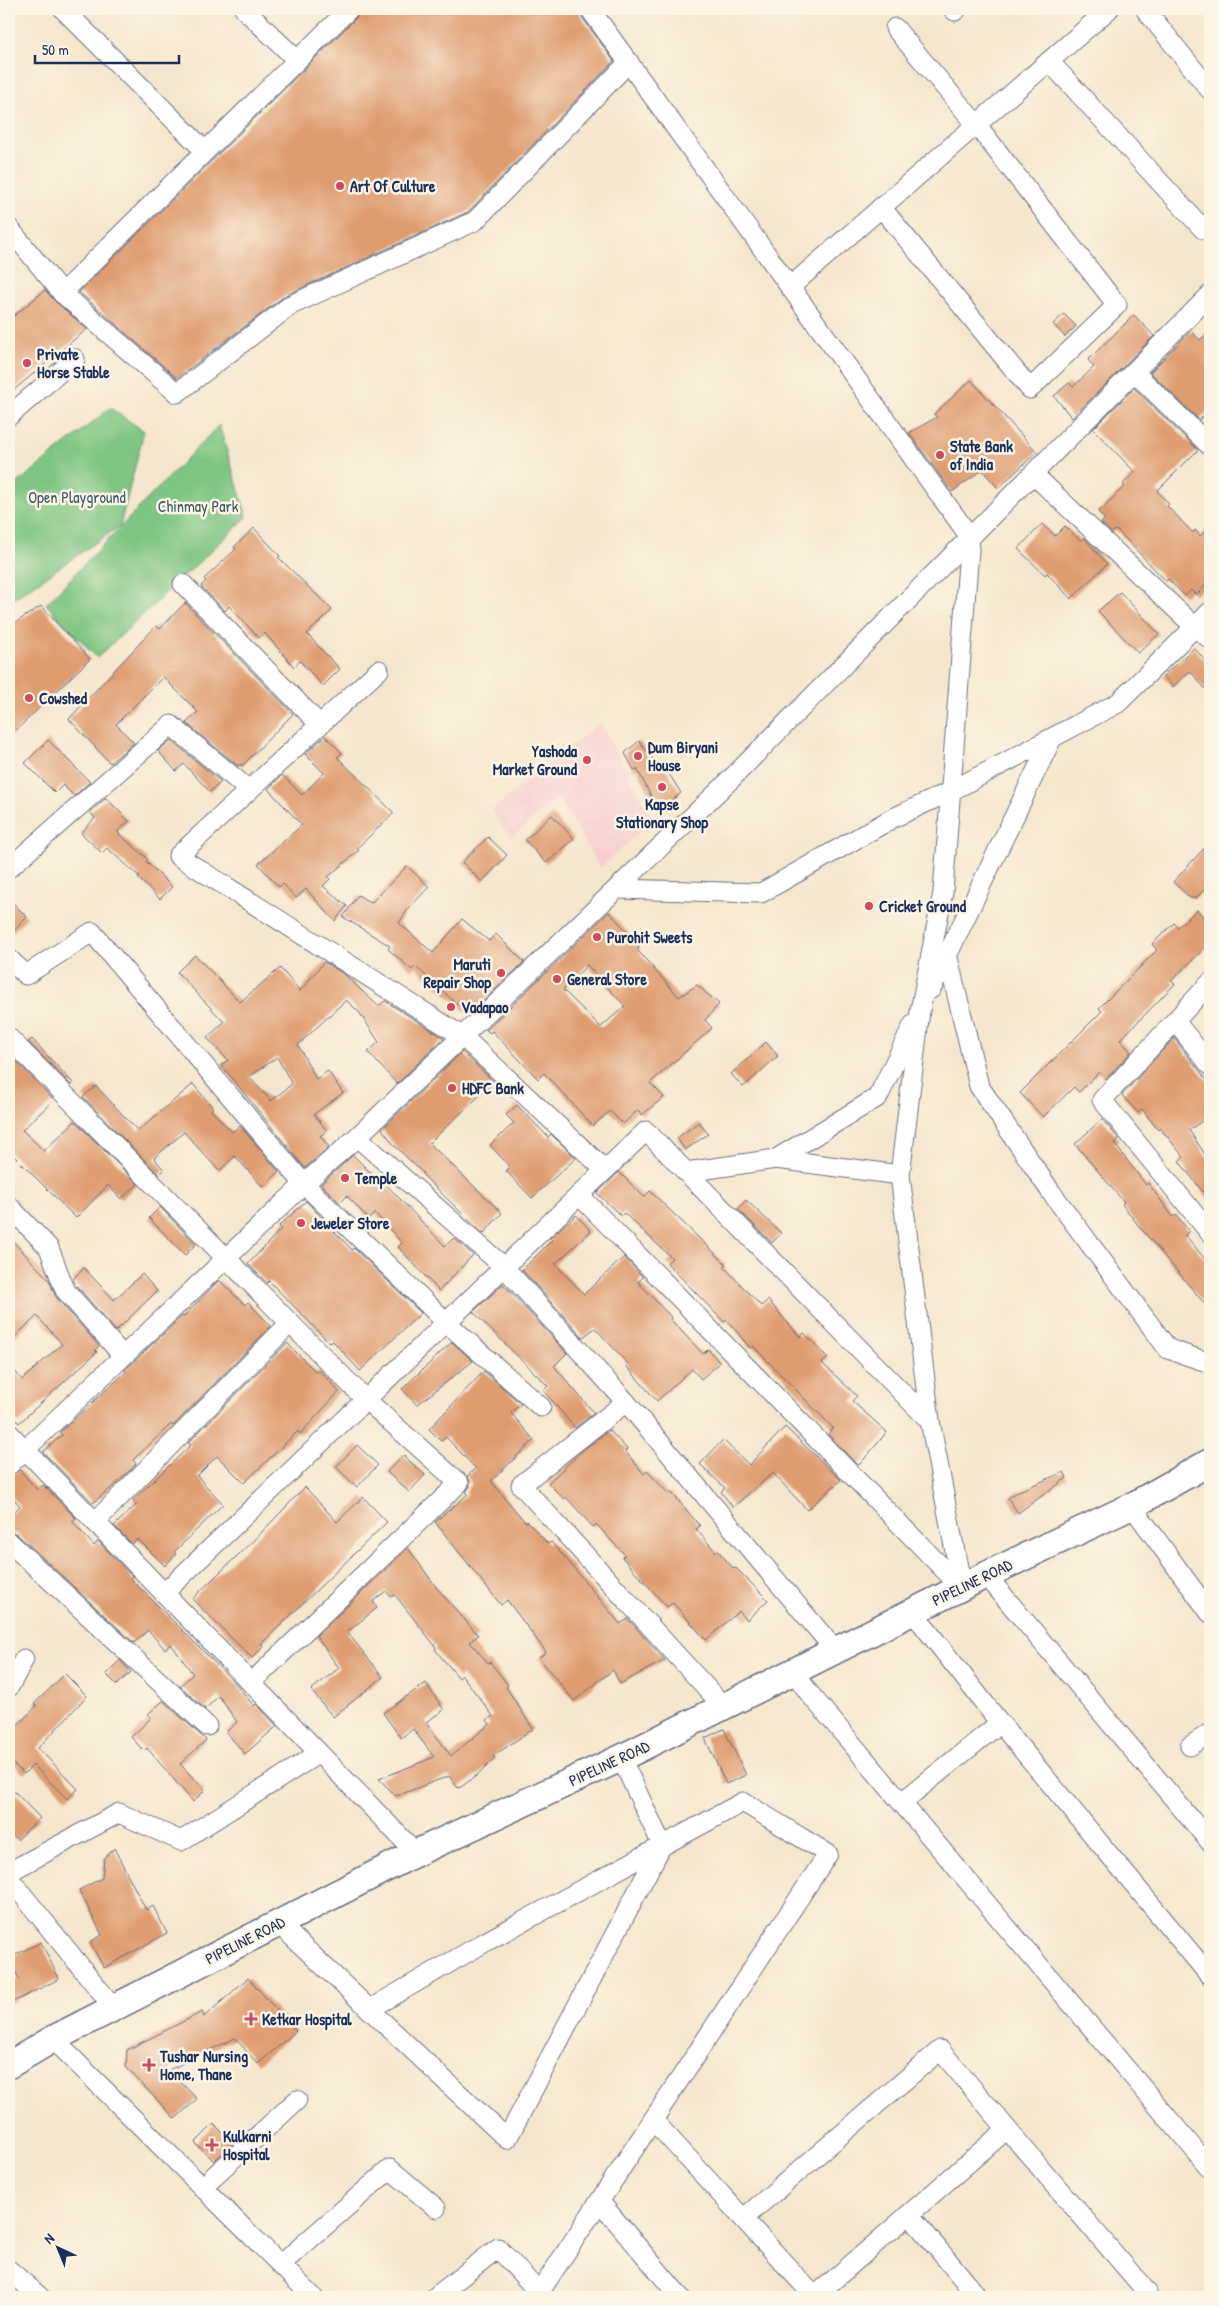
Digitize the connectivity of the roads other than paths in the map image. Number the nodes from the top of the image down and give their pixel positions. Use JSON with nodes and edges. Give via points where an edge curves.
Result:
{"nodes":[{"id":1,"x":63,"y":9,"type":"edge"},
{"id":2,"x":244,"y":9,"type":"edge"},
{"id":3,"x":349,"y":9,"type":"edge"},
{"id":4,"x":590,"y":9,"type":"edge"},
{"id":5,"x":953,"y":9,"type":"edge"},
{"id":6,"x":957,"y":9,"type":"edge"},
{"id":7,"x":1109,"y":9,"type":"edge"},
{"id":8,"x":1145,"y":9,"type":"edge"},
{"id":9,"x":895,"y":28,"type":"dead end"},
{"id":10,"x":297,"y":60,"type":"junction"},
{"id":11,"x":1049,"y":61,"type":"junction"},
{"id":12,"x":629,"y":62,"type":"junction"},
{"id":13,"x":1210,"y":90,"type":"edge"},
{"id":14,"x":976,"y":124,"type":"junction"},
{"id":15,"x":205,"y":151,"type":"junction"},
{"id":16,"x":881,"y":207,"type":"junction"},
{"id":17,"x":1210,"y":222,"type":"edge"},
{"id":18,"x":9,"y":228,"type":"edge"},
{"id":19,"x":790,"y":287,"type":"junction"},
{"id":20,"x":62,"y":293,"type":"junction"},
{"id":21,"x":1210,"y":295,"type":"edge"},
{"id":22,"x":75,"y":359,"type":"dead end"},
{"id":23,"x":1134,"y":372,"type":"junction"},
{"id":24,"x":9,"y":416,"type":"edge"},
{"id":25,"x":1210,"y":446,"type":"edge"},
{"id":26,"x":1033,"y":474,"type":"junction"},
{"id":27,"x":970,"y":538,"type":"junction"},
{"id":28,"x":183,"y":584,"type":"dead end"},
{"id":29,"x":1210,"y":612,"type":"edge"},
{"id":30,"x":1195,"y":627,"type":"junction"},
{"id":31,"x":1210,"y":640,"type":"edge"},
{"id":32,"x":379,"y":670,"type":"dead end"},
{"id":33,"x":320,"y":725,"type":"junction"},
{"id":34,"x":1052,"y":738,"type":"junction"},
{"id":35,"x":249,"y":790,"type":"junction"},
{"id":36,"x":951,"y":791,"type":"junction"},
{"id":37,"x":9,"y":868,"type":"edge"},
{"id":38,"x":616,"y":889,"type":"junction"},
{"id":39,"x":948,"y":954,"type":"junction"},
{"id":40,"x":9,"y":959,"type":"edge"},
{"id":41,"x":1210,"y":983,"type":"edge"},
{"id":42,"x":920,"y":1011,"type":"junction"},
{"id":43,"x":1175,"y":1021,"type":"junction"},
{"id":44,"x":462,"y":1036,"type":"junction"},
{"id":45,"x":9,"y":1038,"type":"edge"},
{"id":46,"x":1210,"y":1065,"type":"edge"},
{"id":47,"x":357,"y":1137,"type":"junction"},
{"id":48,"x":776,"y":1159,"type":"junction"},
{"id":49,"x":605,"y":1170,"type":"junction"},
{"id":50,"x":686,"y":1172,"type":"junction"},
{"id":51,"x":900,"y":1175,"type":"junction"},
{"id":52,"x":304,"y":1184,"type":"junction"},
{"id":53,"x":579,"y":1195,"type":"junction"},
{"id":54,"x":9,"y":1206,"type":"edge"},
{"id":55,"x":1210,"y":1233,"type":"edge"},
{"id":56,"x":226,"y":1258,"type":"junction"},
{"id":57,"x":504,"y":1267,"type":"junction"},
{"id":58,"x":446,"y":1322,"type":"junction"},
{"id":59,"x":290,"y":1323,"type":"junction"},
{"id":60,"x":123,"y":1356,"type":"junction"},
{"id":61,"x":1210,"y":1363,"type":"edge"},
{"id":62,"x":365,"y":1399,"type":"junction"},
{"id":63,"x":626,"y":1402,"type":"junction"},
{"id":64,"x":541,"y":1406,"type":"dead end"},
{"id":65,"x":930,"y":1421,"type":"junction"},
{"id":66,"x":9,"y":1433,"type":"edge"},
{"id":67,"x":25,"y":1450,"type":"junction"},
{"id":68,"x":1210,"y":1462,"type":"edge"},
{"id":69,"x":9,"y":1465,"type":"edge"},
{"id":70,"x":1132,"y":1506,"type":"junction"},
{"id":71,"x":95,"y":1522,"type":"junction"},
{"id":72,"x":9,"y":1542,"type":"edge"},
{"id":73,"x":986,"y":1575,"type":"junction"},
{"id":74,"x":962,"y":1588,"type":"junction"},
{"id":75,"x":164,"y":1593,"type":"junction"},
{"id":76,"x":912,"y":1612,"type":"junction"},
{"id":77,"x":1210,"y":1613,"type":"edge"},
{"id":78,"x":835,"y":1650,"type":"junction"},
{"id":79,"x":24,"y":1659,"type":"dead end"},
{"id":80,"x":794,"y":1672,"type":"junction"},
{"id":81,"x":251,"y":1683,"type":"junction"},
{"id":82,"x":9,"y":1687,"type":"edge"},
{"id":83,"x":724,"y":1707,"type":"junction"},
{"id":84,"x":1000,"y":1723,"type":"junction"},
{"id":85,"x":207,"y":1726,"type":"dead end"},
{"id":86,"x":1210,"y":1733,"type":"edge"},
{"id":87,"x":1190,"y":1746,"type":"dead end"},
{"id":88,"x":318,"y":1753,"type":"junction"},
{"id":89,"x":621,"y":1758,"type":"junction"},
{"id":90,"x":902,"y":1802,"type":"junction"},
{"id":91,"x":1210,"y":1842,"type":"edge"},
{"id":92,"x":662,"y":1845,"type":"junction"},
{"id":93,"x":416,"y":1853,"type":"junction"},
{"id":94,"x":9,"y":1872,"type":"edge"},
{"id":95,"x":9,"y":1878,"type":"edge"},
{"id":96,"x":278,"y":1923,"type":"junction"},
{"id":97,"x":1210,"y":1976,"type":"edge"},
{"id":98,"x":114,"y":2008,"type":"junction"},
{"id":99,"x":370,"y":2009,"type":"junction"},
{"id":100,"x":53,"y":2039,"type":"junction"},
{"id":101,"x":9,"y":2065,"type":"edge"},
{"id":102,"x":296,"y":2100,"type":"dead end"},
{"id":103,"x":653,"y":2120,"type":"junction"},
{"id":104,"x":1007,"y":2129,"type":"junction"},
{"id":105,"x":1210,"y":2168,"type":"edge"},
{"id":106,"x":202,"y":2187,"type":"junction"},
{"id":107,"x":600,"y":2202,"type":"junction"},
{"id":108,"x":436,"y":2208,"type":"dead end"},
{"id":109,"x":909,"y":2214,"type":"junction"},
{"id":110,"x":744,"y":2218,"type":"junction"},
{"id":111,"x":280,"y":2264,"type":"junction"},
{"id":112,"x":9,"y":2270,"type":"edge"},
{"id":113,"x":541,"y":2295,"type":"edge"},
{"id":114,"x":1146,"y":2296,"type":"edge"},
{"id":115,"x":40,"y":2297,"type":"edge"},
{"id":116,"x":313,"y":2297,"type":"edge"},
{"id":117,"x":435,"y":2297,"type":"edge"},
{"id":118,"x":680,"y":2297,"type":"edge"},
{"id":119,"x":815,"y":2297,"type":"edge"},
{"id":120,"x":978,"y":2297,"type":"edge"}],
"edges":[{"from":1,"to":15,"type":"street"},
{"from":2,"to":10,"type":"street"},
{"from":3,"to":10,"type":"street"},
{"from":4,"to":12,"type":"street"},
{"from":5,"to":6,"type":"street"},
{"from":7,"to":11,"type":"street"},
{"from":8,"to":13,"type":"street"},
{"from":9,"to":14,"type":"street"},
{"from":10,"to":15,"type":"street"},
{"from":11,"to":14,"type":"street"},
{"from":11,"to":17,"type":"street","via":[[1202,229]]},
{"from":12,"to":19,"type":"street"},
{"from":12,"to":20,"type":"street","via":[[475,221],[291,306],[177,393]]},
{"from":14,"to":16,"type":"street"},
{"from":14,"to":16,"type":"street","via":[[1117,305],[1030,389]]},
{"from":15,"to":20,"type":"street"},
{"from":16,"to":19,"type":"street"},
{"from":18,"to":20,"type":"street"},
{"from":19,"to":27,"type":"street"},
{"from":21,"to":23,"type":"street"},
{"from":22,"to":24,"type":"street"},
{"from":23,"to":25,"type":"street"},
{"from":23,"to":26,"type":"street"},
{"from":26,"to":27,"type":"street"},
{"from":26,"to":30,"type":"street"},
{"from":27,"to":36,"type":"street"},
{"from":27,"to":38,"type":"street","via":[[724,786]]},
{"from":28,"to":33,"type":"street"},
{"from":29,"to":30,"type":"street"},
{"from":30,"to":31,"type":"street"},
{"from":30,"to":34,"type":"street","via":[[1118,703]]},
{"from":32,"to":33,"type":"street"},
{"from":33,"to":35,"type":"street"},
{"from":34,"to":36,"type":"street"},
{"from":34,"to":39,"type":"street"},
{"from":35,"to":37,"type":"street","via":[[170,725]]},
{"from":35,"to":44,"type":"street","via":[[178,856]]},
{"from":36,"to":38,"type":"street","via":[[891,819],[760,894]]},
{"from":36,"to":42,"type":"street","via":[[943,892]]},
{"from":38,"to":44,"type":"street"},
{"from":39,"to":42,"type":"street"},
{"from":39,"to":61,"type":"street","via":[[979,1086],[1051,1192],[1168,1349]]},
{"from":40,"to":52,"type":"street","via":[[26,975],[92,932]]},
{"from":41,"to":43,"type":"street"},
{"from":42,"to":48,"type":"street","via":[[878,1098]]},
{"from":42,"to":51,"type":"street"},
{"from":43,"to":46,"type":"street"},
{"from":43,"to":55,"type":"street","via":[[1102,1100]]},
{"from":44,"to":47,"type":"street"},
{"from":44,"to":49,"type":"street"},
{"from":45,"to":56,"type":"street"},
{"from":47,"to":52,"type":"street"},
{"from":47,"to":57,"type":"street"},
{"from":48,"to":50,"type":"street"},
{"from":48,"to":51,"type":"street"},
{"from":49,"to":50,"type":"street","via":[[646,1131]]},
{"from":49,"to":53,"type":"street"},
{"from":50,"to":65,"type":"street"},
{"from":51,"to":65,"type":"street"},
{"from":52,"to":56,"type":"street"},
{"from":52,"to":58,"type":"street"},
{"from":53,"to":57,"type":"street"},
{"from":53,"to":74,"type":"street"},
{"from":54,"to":60,"type":"street","via":[[49,1248],[65,1290]]},
{"from":56,"to":59,"type":"street"},
{"from":56,"to":60,"type":"street"},
{"from":57,"to":58,"type":"street"},
{"from":57,"to":63,"type":"street"},
{"from":58,"to":62,"type":"street"},
{"from":58,"to":64,"type":"street"},
{"from":59,"to":62,"type":"street"},
{"from":59,"to":71,"type":"street"},
{"from":60,"to":67,"type":"street"},
{"from":62,"to":75,"type":"street"},
{"from":62,"to":81,"type":"street","via":[[459,1484]]},
{"from":63,"to":78,"type":"street"},
{"from":63,"to":83,"type":"street","via":[[521,1485]]},
{"from":65,"to":74,"type":"street"},
{"from":66,"to":67,"type":"street"},
{"from":67,"to":69,"type":"street"},
{"from":67,"to":71,"type":"street"},
{"from":68,"to":70,"type":"main road","name":"PIPELINE ROAD"},
{"from":70,"to":73,"type":"main road","name":"PIPELINE ROAD"},
{"from":70,"to":77,"type":"street"},
{"from":71,"to":75,"type":"street"},
{"from":72,"to":85,"type":"street"},
{"from":73,"to":74,"type":"main road","name":"PIPELINE ROAD"},
{"from":73,"to":91,"type":"street"},
{"from":74,"to":76,"type":"main road","name":"PIPELINE ROAD"},
{"from":75,"to":81,"type":"street"},
{"from":76,"to":78,"type":"main road","name":"PIPELINE ROAD"},
{"from":76,"to":84,"type":"street"},
{"from":78,"to":80,"type":"main road","name":"PIPELINE ROAD"},
{"from":79,"to":82,"type":"street"},
{"from":80,"to":83,"type":"main road","name":"PIPELINE ROAD"},
{"from":80,"to":90,"type":"street"},
{"from":81,"to":88,"type":"street"},
{"from":83,"to":89,"type":"main road","name":"PIPELINE ROAD"},
{"from":84,"to":90,"type":"street"},
{"from":84,"to":97,"type":"street"},
{"from":86,"to":87,"type":"street"},
{"from":88,"to":93,"type":"street"},
{"from":88,"to":94,"type":"street","via":[[181,1840],[119,1813]]},
{"from":89,"to":92,"type":"street"},
{"from":89,"to":93,"type":"main road","name":"PIPELINE ROAD"},
{"from":90,"to":105,"type":"street"},
{"from":92,"to":99,"type":"street"},
{"from":92,"to":99,"type":"street","via":[[507,2139]]},
{"from":92,"to":103,"type":"street","via":[[743,1802],[828,1854]]},
{"from":93,"to":96,"type":"main road","name":"PIPELINE ROAD"},
{"from":95,"to":98,"type":"street"},
{"from":96,"to":98,"type":"main road","name":"PIPELINE ROAD"},
{"from":96,"to":99,"type":"street"},
{"from":98,"to":100,"type":"main road","name":"PIPELINE ROAD"},
{"from":100,"to":101,"type":"main road","name":"PIPELINE ROAD"},
{"from":100,"to":106,"type":"street"},
{"from":102,"to":106,"type":"street"},
{"from":103,"to":107,"type":"street"},
{"from":103,"to":110,"type":"street"},
{"from":104,"to":109,"type":"street"},
{"from":104,"to":110,"type":"street","via":[[940,2050]]},
{"from":104,"to":114,"type":"street"},
{"from":106,"to":111,"type":"street"},
{"from":107,"to":113,"type":"street"},
{"from":107,"to":118,"type":"street"},
{"from":108,"to":111,"type":"street","via":[[390,2169]]},
{"from":109,"to":119,"type":"street"},
{"from":109,"to":120,"type":"street"},
{"from":110,"to":119,"type":"street"},
{"from":111,"to":116,"type":"street"},
{"from":112,"to":115,"type":"street"},
{"from":113,"to":117,"type":"street","via":[[498,2248]]}]}
